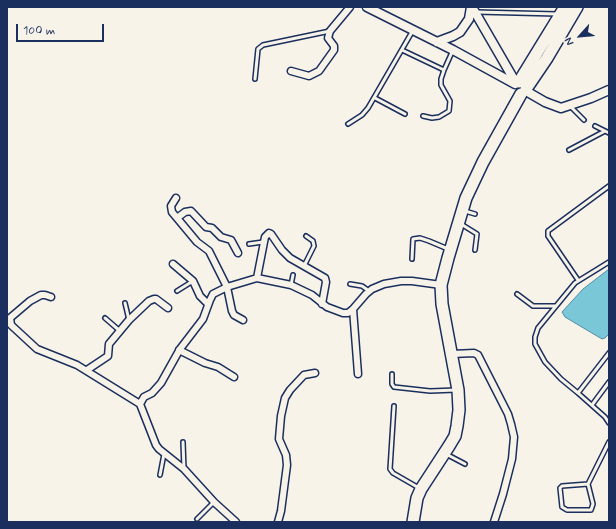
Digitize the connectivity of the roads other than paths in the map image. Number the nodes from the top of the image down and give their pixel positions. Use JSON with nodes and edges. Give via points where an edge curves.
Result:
{"nodes":[{"id":1,"x":350,"y":7,"type":"edge"},
{"id":2,"x":367,"y":7,"type":"edge"},
{"id":3,"x":577,"y":7,"type":"edge"},
{"id":4,"x":473,"y":9,"type":"edge"},
{"id":5,"x":563,"y":10,"type":"edge"},
{"id":6,"x":413,"y":30,"type":"junction"},
{"id":7,"x":330,"y":31,"type":"junction"},
{"id":8,"x":437,"y":42,"type":"junction"},
{"id":9,"x":402,"y":50,"type":"junction"},
{"id":10,"x":453,"y":50,"type":"junction"},
{"id":11,"x":444,"y":70,"type":"junction"},
{"id":12,"x":291,"y":71,"type":"dead end"},
{"id":13,"x":255,"y":79,"type":"dead end"},
{"id":14,"x":520,"y":87,"type":"junction"},
{"id":15,"x":609,"y":90,"type":"edge"},
{"id":16,"x":375,"y":98,"type":"junction"},
{"id":17,"x":570,"y":106,"type":"junction"},
{"id":18,"x":405,"y":114,"type":"dead end"},
{"id":19,"x":422,"y":116,"type":"dead end"},
{"id":20,"x":584,"y":120,"type":"dead end"},
{"id":21,"x":348,"y":124,"type":"dead end"},
{"id":22,"x":595,"y":126,"type":"dead end"},
{"id":23,"x":605,"y":131,"type":"junction"},
{"id":24,"x":609,"y":133,"type":"edge"},
{"id":25,"x":568,"y":150,"type":"dead end"},
{"id":26,"x":609,"y":186,"type":"edge"},
{"id":27,"x":176,"y":198,"type":"dead end"},
{"id":28,"x":462,"y":209,"type":"junction"},
{"id":29,"x":475,"y":214,"type":"dead end"},
{"id":30,"x":177,"y":218,"type":"junction"},
{"id":31,"x":458,"y":222,"type":"junction"},
{"id":32,"x":306,"y":236,"type":"dead end"},
{"id":33,"x":263,"y":242,"type":"junction"},
{"id":34,"x":249,"y":244,"type":"dead end"},
{"id":35,"x":450,"y":250,"type":"junction"},
{"id":36,"x":475,"y":250,"type":"dead end"},
{"id":37,"x":238,"y":253,"type":"dead end"},
{"id":38,"x":412,"y":259,"type":"dead end"},
{"id":39,"x":609,"y":262,"type":"edge"},
{"id":40,"x":173,"y":264,"type":"dead end"},
{"id":41,"x":304,"y":266,"type":"junction"},
{"id":42,"x":293,"y":275,"type":"dead end"},
{"id":43,"x":257,"y":278,"type":"junction"},
{"id":44,"x":578,"y":280,"type":"junction"},
{"id":45,"x":193,"y":281,"type":"junction"},
{"id":46,"x":350,"y":284,"type":"dead end"},
{"id":47,"x":291,"y":285,"type":"junction"},
{"id":48,"x":441,"y":285,"type":"junction"},
{"id":49,"x":227,"y":287,"type":"junction"},
{"id":50,"x":177,"y":291,"type":"dead end"},
{"id":51,"x":369,"y":291,"type":"junction"},
{"id":52,"x":517,"y":294,"type":"dead end"},
{"id":53,"x":51,"y":297,"type":"dead end"},
{"id":54,"x":125,"y":304,"type":"dead end"},
{"id":55,"x":208,"y":304,"type":"junction"},
{"id":56,"x":322,"y":304,"type":"junction"},
{"id":57,"x":555,"y":306,"type":"junction"},
{"id":58,"x":168,"y":308,"type":"dead end"},
{"id":59,"x":353,"y":309,"type":"junction"},
{"id":60,"x":105,"y":318,"type":"dead end"},
{"id":61,"x":129,"y":320,"type":"junction"},
{"id":62,"x":242,"y":320,"type":"dead end"},
{"id":63,"x":120,"y":331,"type":"junction"},
{"id":64,"x":179,"y":350,"type":"junction"},
{"id":65,"x":609,"y":353,"type":"edge"},
{"id":66,"x":452,"y":354,"type":"junction"},
{"id":67,"x":87,"y":370,"type":"junction"},
{"id":68,"x":315,"y":373,"type":"dead end"},
{"id":69,"x":358,"y":374,"type":"dead end"},
{"id":70,"x":392,"y":374,"type":"dead end"},
{"id":71,"x":234,"y":377,"type":"dead end"},
{"id":72,"x":609,"y":382,"type":"edge"},
{"id":73,"x":458,"y":390,"type":"junction"},
{"id":74,"x":578,"y":393,"type":"junction"},
{"id":75,"x":140,"y":404,"type":"junction"},
{"id":76,"x":592,"y":405,"type":"junction"},
{"id":77,"x":394,"y":406,"type":"dead end"},
{"id":78,"x":609,"y":423,"type":"edge"},
{"id":79,"x":183,"y":442,"type":"dead end"},
{"id":80,"x":609,"y":442,"type":"edge"},
{"id":81,"x":444,"y":453,"type":"junction"},
{"id":82,"x":164,"y":454,"type":"junction"},
{"id":83,"x":465,"y":464,"type":"dead end"},
{"id":84,"x":184,"y":469,"type":"junction"},
{"id":85,"x":160,"y":475,"type":"dead end"},
{"id":86,"x":588,"y":484,"type":"junction"},
{"id":87,"x":421,"y":489,"type":"junction"},
{"id":88,"x":214,"y":502,"type":"junction"},
{"id":89,"x":197,"y":519,"type":"dead end"},
{"id":90,"x":236,"y":522,"type":"edge"},
{"id":91,"x":278,"y":522,"type":"edge"},
{"id":92,"x":413,"y":522,"type":"edge"},
{"id":93,"x":495,"y":522,"type":"edge"}],
"edges":[{"from":1,"to":7,"type":"street"},
{"from":2,"to":6,"type":"main road"},
{"from":3,"to":14,"type":"highway","via":[[547,58]]},
{"from":4,"to":5,"type":"lane"},
{"from":4,"to":8,"type":"main road","via":[[470,19],[460,32]]},
{"from":4,"to":14,"type":"main road"},
{"from":5,"to":14,"type":"highway"},
{"from":6,"to":8,"type":"main road"},
{"from":6,"to":9,"type":"lane"},
{"from":7,"to":12,"type":"street","via":[[328,38],[334,50],[319,71],[309,76]]},
{"from":7,"to":13,"type":"lane","via":[[262,45],[258,49]]},
{"from":8,"to":10,"type":"main road"},
{"from":9,"to":11,"type":"lane"},
{"from":9,"to":16,"type":"lane"},
{"from":10,"to":11,"type":"lane"},
{"from":10,"to":14,"type":"main road"},
{"from":11,"to":19,"type":"lane","via":[[441,85],[450,101],[449,111],[439,117]]},
{"from":14,"to":17,"type":"main road","via":[[556,108]]},
{"from":14,"to":28,"type":"highway"},
{"from":15,"to":17,"type":"main road"},
{"from":16,"to":18,"type":"lane"},
{"from":16,"to":21,"type":"lane","via":[[362,115]]},
{"from":17,"to":20,"type":"lane"},
{"from":22,"to":23,"type":"lane"},
{"from":23,"to":24,"type":"lane"},
{"from":23,"to":25,"type":"lane"},
{"from":26,"to":44,"type":"lane","via":[[548,231],[548,236]]},
{"from":27,"to":30,"type":"street","via":[[171,209]]},
{"from":28,"to":29,"type":"lane"},
{"from":28,"to":31,"type":"highway"},
{"from":30,"to":37,"type":"street","via":[[191,211],[206,227],[231,240]]},
{"from":30,"to":49,"type":"street","via":[[197,242],[209,251]]},
{"from":31,"to":35,"type":"highway"},
{"from":31,"to":36,"type":"lane","via":[[478,234]]},
{"from":32,"to":41,"type":"lane","via":[[313,241],[314,246]]},
{"from":33,"to":34,"type":"lane"},
{"from":33,"to":41,"type":"street","via":[[266,235],[271,234],[285,254]]},
{"from":33,"to":43,"type":"street"},
{"from":35,"to":38,"type":"lane","via":[[420,238],[414,239]]},
{"from":35,"to":48,"type":"highway"},
{"from":39,"to":44,"type":"lane"},
{"from":40,"to":45,"type":"street"},
{"from":41,"to":56,"type":"street","via":[[325,278]]},
{"from":42,"to":47,"type":"lane"},
{"from":43,"to":47,"type":"street"},
{"from":43,"to":49,"type":"street"},
{"from":44,"to":57,"type":"lane"},
{"from":45,"to":50,"type":"lane"},
{"from":45,"to":55,"type":"street","via":[[200,296]]},
{"from":46,"to":51,"type":"lane","via":[[362,286]]},
{"from":47,"to":56,"type":"street","via":[[312,295]]},
{"from":48,"to":51,"type":"street","via":[[401,281],[384,284]]},
{"from":48,"to":66,"type":"highway","via":[[443,313]]},
{"from":49,"to":55,"type":"street","via":[[213,294]]},
{"from":49,"to":62,"type":"street","via":[[232,311]]},
{"from":51,"to":59,"type":"street"},
{"from":52,"to":57,"type":"lane","via":[[533,306]]},
{"from":53,"to":67,"type":"street","via":[[41,295],[30,301],[10,318],[10,322],[37,349]]},
{"from":54,"to":61,"type":"lane"},
{"from":55,"to":64,"type":"street","via":[[203,319]]},
{"from":56,"to":59,"type":"street","via":[[342,313],[348,313]]},
{"from":57,"to":74,"type":"lane","via":[[538,328],[534,336],[535,344],[545,362]]},
{"from":58,"to":61,"type":"street","via":[[154,299]]},
{"from":59,"to":69,"type":"street"},
{"from":60,"to":63,"type":"lane"},
{"from":61,"to":63,"type":"street"},
{"from":63,"to":67,"type":"street","via":[[108,346],[108,356]]},
{"from":64,"to":71,"type":"street"},
{"from":64,"to":75,"type":"street","via":[[161,383],[144,397]]},
{"from":65,"to":74,"type":"lane"},
{"from":66,"to":73,"type":"highway"},
{"from":66,"to":93,"type":"street","via":[[478,355],[511,424],[514,437],[512,459]]},
{"from":67,"to":75,"type":"street"},
{"from":68,"to":91,"type":"street","via":[[304,376],[285,398],[279,439],[287,465],[282,511]]},
{"from":70,"to":73,"type":"lane","via":[[394,387],[430,391]]},
{"from":72,"to":76,"type":"lane"},
{"from":73,"to":81,"type":"highway","via":[[459,410],[455,436]]},
{"from":74,"to":76,"type":"lane"},
{"from":75,"to":82,"type":"street","via":[[156,445]]},
{"from":76,"to":78,"type":"lane"},
{"from":77,"to":87,"type":"lane","via":[[390,469],[392,474]]},
{"from":79,"to":84,"type":"lane"},
{"from":80,"to":86,"type":"lane"},
{"from":81,"to":83,"type":"lane"},
{"from":81,"to":87,"type":"highway"},
{"from":82,"to":84,"type":"street"},
{"from":82,"to":85,"type":"lane"},
{"from":84,"to":88,"type":"street"},
{"from":86,"to":86,"type":"lane","via":[[593,504],[591,510],[567,510],[562,507],[562,486]]},
{"from":87,"to":92,"type":"highway"},
{"from":88,"to":89,"type":"lane"},
{"from":88,"to":90,"type":"street"}]}
